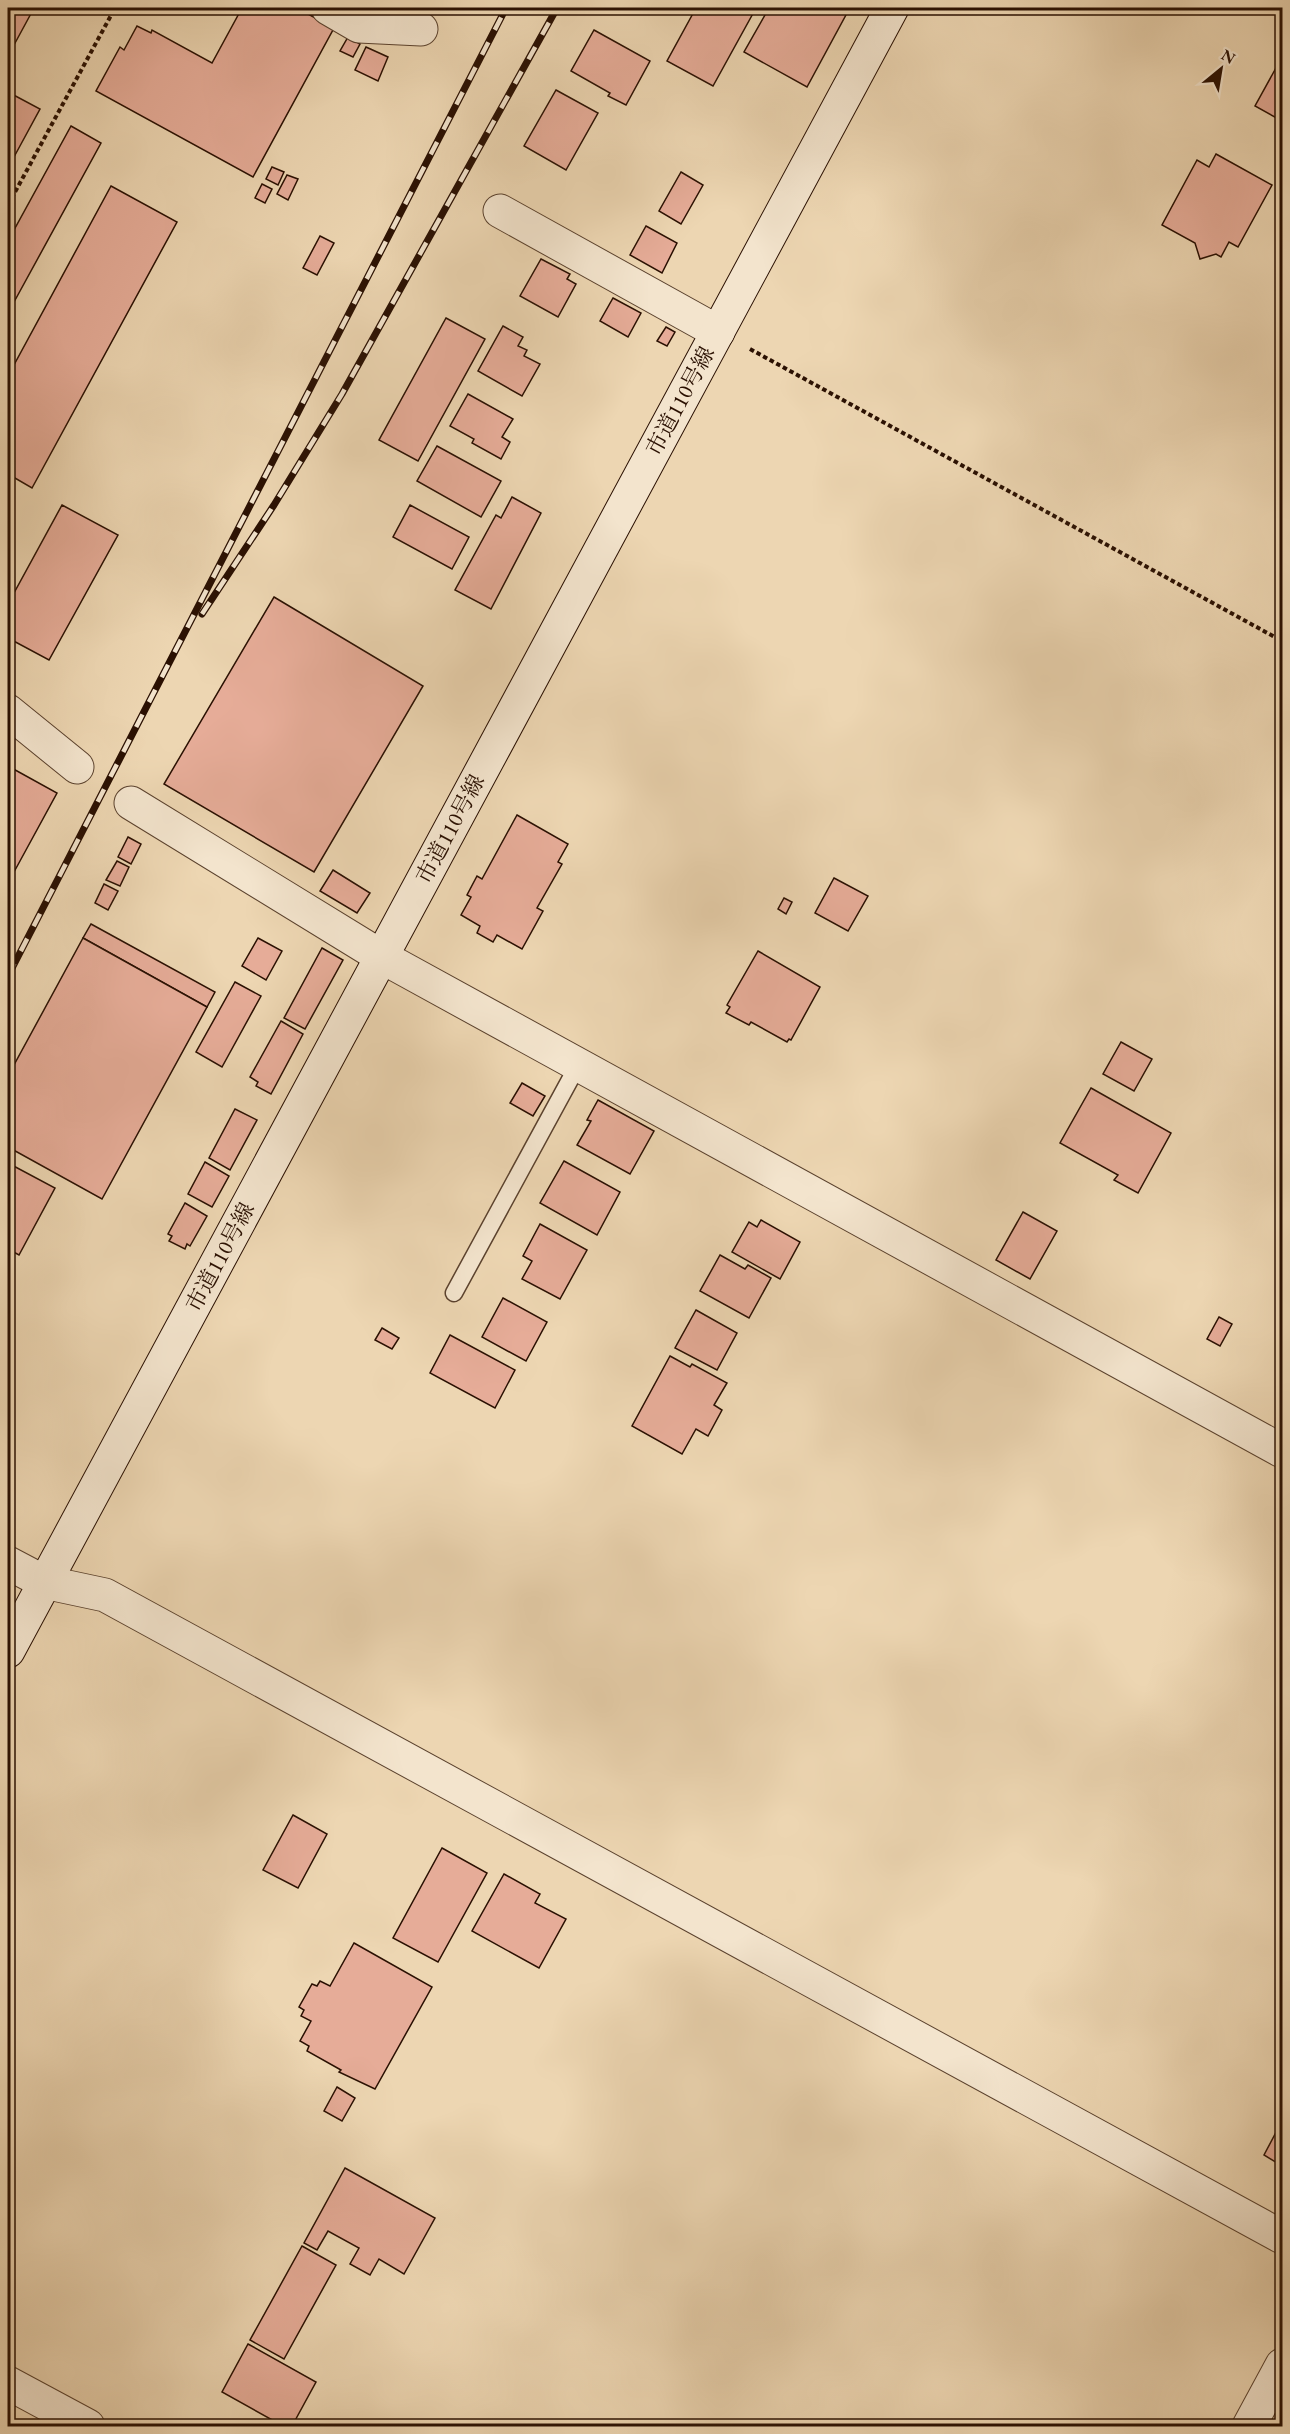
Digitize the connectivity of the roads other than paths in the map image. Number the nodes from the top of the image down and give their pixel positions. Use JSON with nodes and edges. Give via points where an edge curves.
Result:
{"nodes":[{"id":1,"x":328,"y":8,"type":"edge"},
{"id":2,"x":892,"y":8,"type":"edge"},
{"id":3,"x":421,"y":29,"type":"dead end"},
{"id":4,"x":500,"y":211,"type":"dead end"},
{"id":5,"x":718,"y":332,"type":"junction"},
{"id":6,"x":8,"y":711,"type":"edge"},
{"id":7,"x":77,"y":767,"type":"dead end"},
{"id":8,"x":131,"y":803,"type":"dead end"},
{"id":9,"x":382,"y":957,"type":"junction"},
{"id":10,"x":579,"y":1065,"type":"junction"},
{"id":11,"x":454,"y":1293,"type":"dead end"},
{"id":12,"x":1282,"y":1451,"type":"edge"},
{"id":13,"x":8,"y":1563,"type":"edge"},
{"id":14,"x":44,"y":1582,"type":"junction"},
{"id":15,"x":8,"y":1651,"type":"edge"},
{"id":16,"x":1282,"y":2237,"type":"edge"},
{"id":17,"x":1282,"y":2365,"type":"edge"},
{"id":18,"x":8,"y":2383,"type":"edge"},
{"id":19,"x":86,"y":2426,"type":"edge"},
{"id":20,"x":1249,"y":2427,"type":"edge"}],
"edges":[{"from":1,"to":3,"type":"street","via":[[359,26]]},
{"from":2,"to":5,"type":"street","name":"市道110号線"},
{"from":4,"to":5,"type":"street"},
{"from":5,"to":9,"type":"street","name":"市道110号線"},
{"from":6,"to":7,"type":"street"},
{"from":8,"to":9,"type":"street"},
{"from":9,"to":10,"type":"street"},
{"from":9,"to":14,"type":"street","name":"市道110号線"},
{"from":10,"to":11,"type":"lane"},
{"from":10,"to":12,"type":"street"},
{"from":13,"to":14,"type":"street"},
{"from":14,"to":15,"type":"street","name":"市道110号線"},
{"from":14,"to":16,"type":"street","via":[[105,1595]]},
{"from":17,"to":20,"type":"street"},
{"from":18,"to":19,"type":"street"}]}
